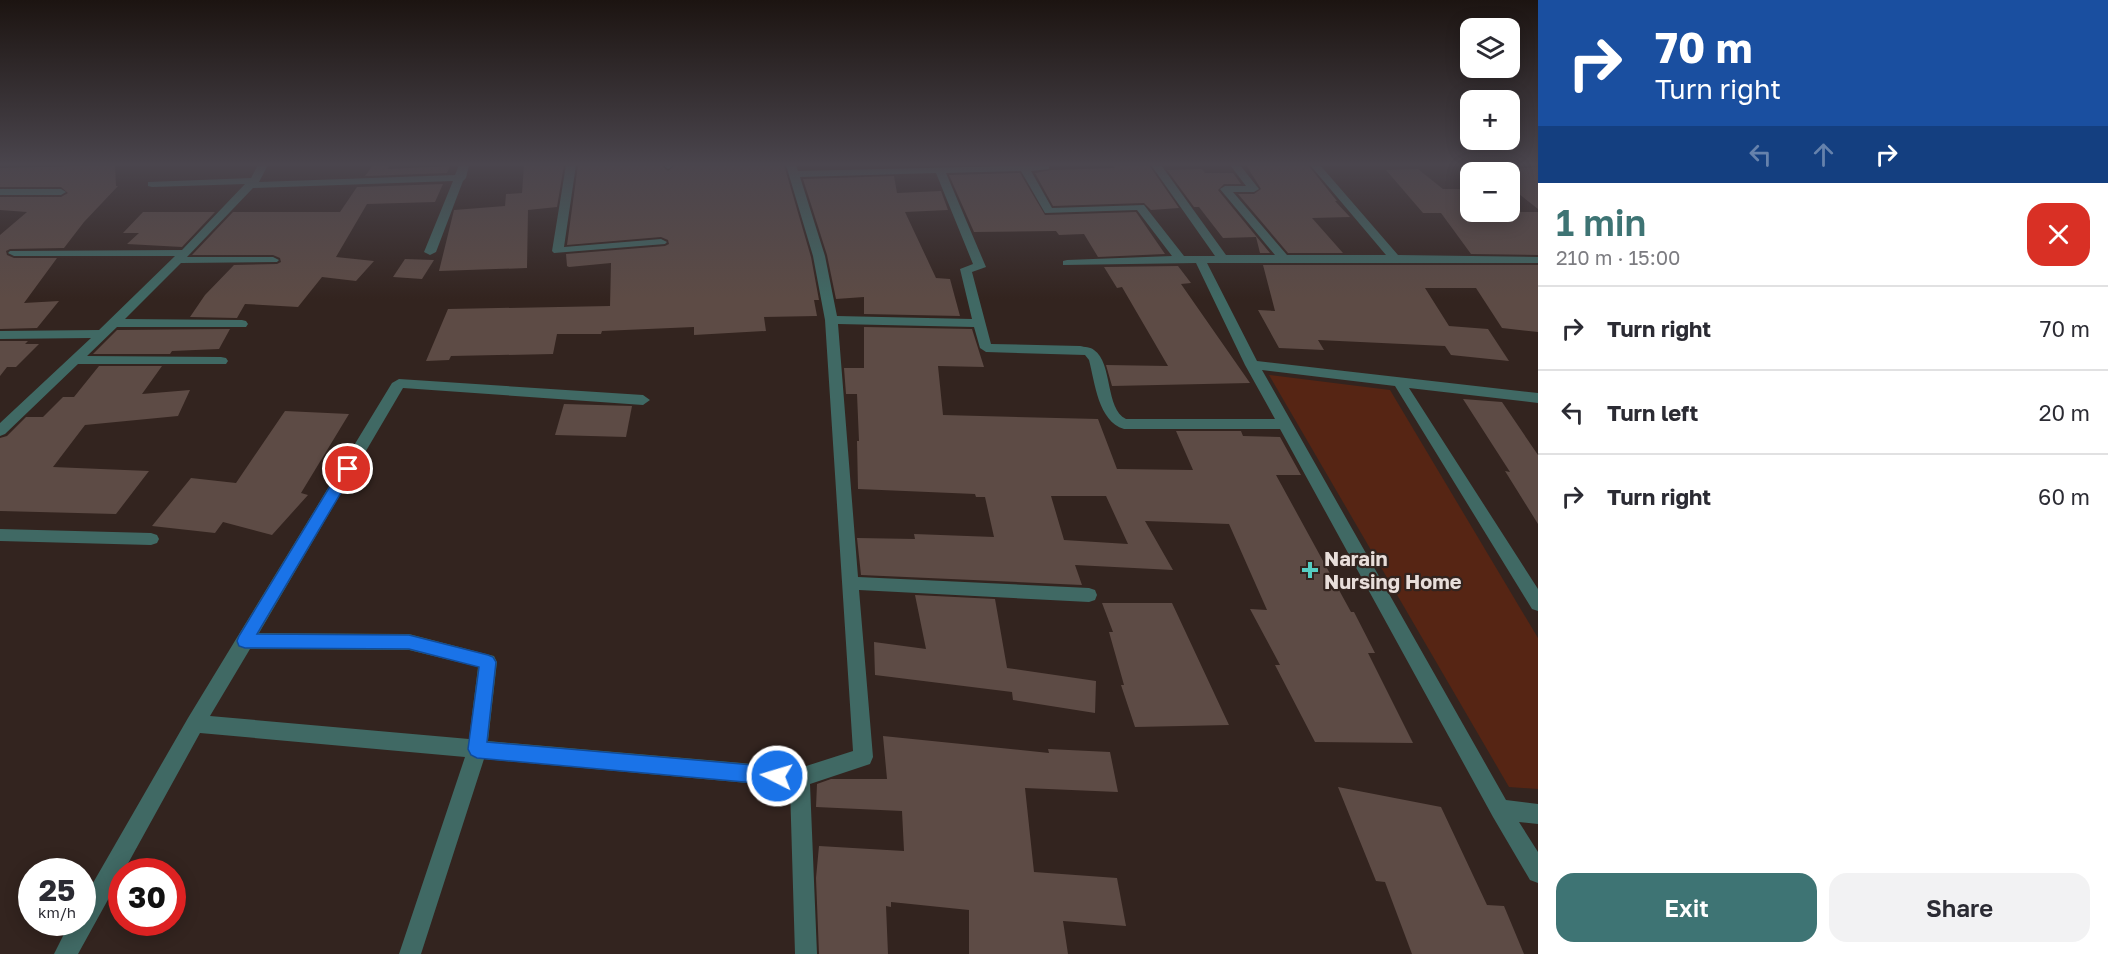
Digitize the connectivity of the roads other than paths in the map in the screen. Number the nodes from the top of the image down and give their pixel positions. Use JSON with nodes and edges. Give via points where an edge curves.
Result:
{"nodes":[{"id":1,"x":228,"y":210,"type":"edge"},
{"id":2,"x":448,"y":210,"type":"edge"},
{"id":3,"x":564,"y":210,"type":"edge"},
{"id":4,"x":804,"y":210,"type":"edge"},
{"id":5,"x":956,"y":210,"type":"edge"},
{"id":6,"x":1048,"y":210,"type":"edge"},
{"id":7,"x":1083,"y":210,"type":"edge"},
{"id":8,"x":1142,"y":210,"type":"edge"},
{"id":9,"x":1188,"y":210,"type":"edge"},
{"id":10,"x":1243,"y":210,"type":"edge"},
{"id":11,"x":1353,"y":210,"type":"edge"},
{"id":12,"x":661,"y":242,"type":"dead end"},
{"id":13,"x":430,"y":252,"type":"dead end"},
{"id":14,"x":14,"y":253,"type":"dead end"},
{"id":15,"x":180,"y":256,"type":"junction"},
{"id":16,"x":1394,"y":257,"type":"junction"},
{"id":17,"x":1180,"y":259,"type":"junction"},
{"id":18,"x":273,"y":260,"type":"dead end"},
{"id":19,"x":1200,"y":260,"type":"junction"},
{"id":20,"x":1284,"y":260,"type":"junction"},
{"id":21,"x":1538,"y":260,"type":"edge"},
{"id":22,"x":1224,"y":261,"type":"junction"},
{"id":23,"x":1067,"y":263,"type":"dead end"},
{"id":24,"x":831,"y":320,"type":"junction"},
{"id":25,"x":114,"y":323,"type":"junction"},
{"id":26,"x":979,"y":323,"type":"junction"},
{"id":27,"x":242,"y":324,"type":"dead end"},
{"id":28,"x":103,"y":334,"type":"junction"},
{"id":29,"x":0,"y":335,"type":"edge"},
{"id":30,"x":75,"y":360,"type":"junction"},
{"id":31,"x":222,"y":361,"type":"dead end"},
{"id":32,"x":1252,"y":365,"type":"junction"},
{"id":33,"x":1399,"y":382,"type":"junction"},
{"id":34,"x":1538,"y":398,"type":"edge"},
{"id":35,"x":643,"y":400,"type":"dead end"},
{"id":36,"x":1285,"y":424,"type":"junction"},
{"id":37,"x":0,"y":430,"type":"edge"},
{"id":38,"x":0,"y":535,"type":"edge"},
{"id":39,"x":151,"y":539,"type":"dead end"},
{"id":40,"x":850,"y":584,"type":"junction"},
{"id":41,"x":1089,"y":595,"type":"dead end"},
{"id":42,"x":1538,"y":604,"type":"edge"},
{"id":43,"x":245,"y":641,"type":"junction"},
{"id":44,"x":195,"y":724,"type":"junction"},
{"id":45,"x":477,"y":749,"type":"junction"},
{"id":46,"x":800,"y":778,"type":"junction"},
{"id":47,"x":1500,"y":810,"type":"junction"},
{"id":48,"x":1538,"y":814,"type":"edge"},
{"id":49,"x":1538,"y":872,"type":"edge"},
{"id":50,"x":65,"y":954,"type":"edge"},
{"id":51,"x":410,"y":954,"type":"edge"},
{"id":52,"x":806,"y":954,"type":"edge"}],
"edges":[{"from":1,"to":15,"type":"street"},
{"from":2,"to":13,"type":"street"},
{"from":3,"to":12,"type":"street","via":[[558,250]]},
{"from":4,"to":24,"type":"street","via":[[819,256]]},
{"from":5,"to":26,"type":"street","via":[[980,267],[966,269]]},
{"from":6,"to":7,"type":"street"},
{"from":8,"to":17,"type":"street"},
{"from":9,"to":22,"type":"street"},
{"from":10,"to":20,"type":"street"},
{"from":11,"to":16,"type":"street"},
{"from":14,"to":15,"type":"street"},
{"from":15,"to":18,"type":"street"},
{"from":15,"to":25,"type":"street"},
{"from":16,"to":20,"type":"street"},
{"from":16,"to":21,"type":"street"},
{"from":17,"to":19,"type":"street"},
{"from":17,"to":23,"type":"street"},
{"from":19,"to":22,"type":"street"},
{"from":19,"to":32,"type":"street"},
{"from":20,"to":22,"type":"street"},
{"from":24,"to":26,"type":"street"},
{"from":24,"to":40,"type":"street"},
{"from":25,"to":27,"type":"street"},
{"from":25,"to":28,"type":"street"},
{"from":26,"to":36,"type":"street","via":[[986,348],[1080,350],[1092,354],[1111,412],[1124,424]]},
{"from":28,"to":29,"type":"street"},
{"from":28,"to":30,"type":"street"},
{"from":30,"to":31,"type":"street"},
{"from":30,"to":37,"type":"street"},
{"from":32,"to":33,"type":"street"},
{"from":32,"to":36,"type":"street"},
{"from":33,"to":34,"type":"street"},
{"from":33,"to":42,"type":"street"},
{"from":35,"to":43,"type":"street","via":[[399,383]]},
{"from":36,"to":47,"type":"street"},
{"from":38,"to":39,"type":"street"},
{"from":40,"to":41,"type":"street"},
{"from":40,"to":46,"type":"street","via":[[863,757]]},
{"from":43,"to":44,"type":"street"},
{"from":43,"to":45,"type":"street","via":[[409,642],[488,662]]},
{"from":44,"to":45,"type":"street"},
{"from":44,"to":50,"type":"street"},
{"from":45,"to":46,"type":"street"},
{"from":45,"to":51,"type":"street"},
{"from":46,"to":52,"type":"street"},
{"from":47,"to":48,"type":"street"},
{"from":47,"to":49,"type":"street"}]}
